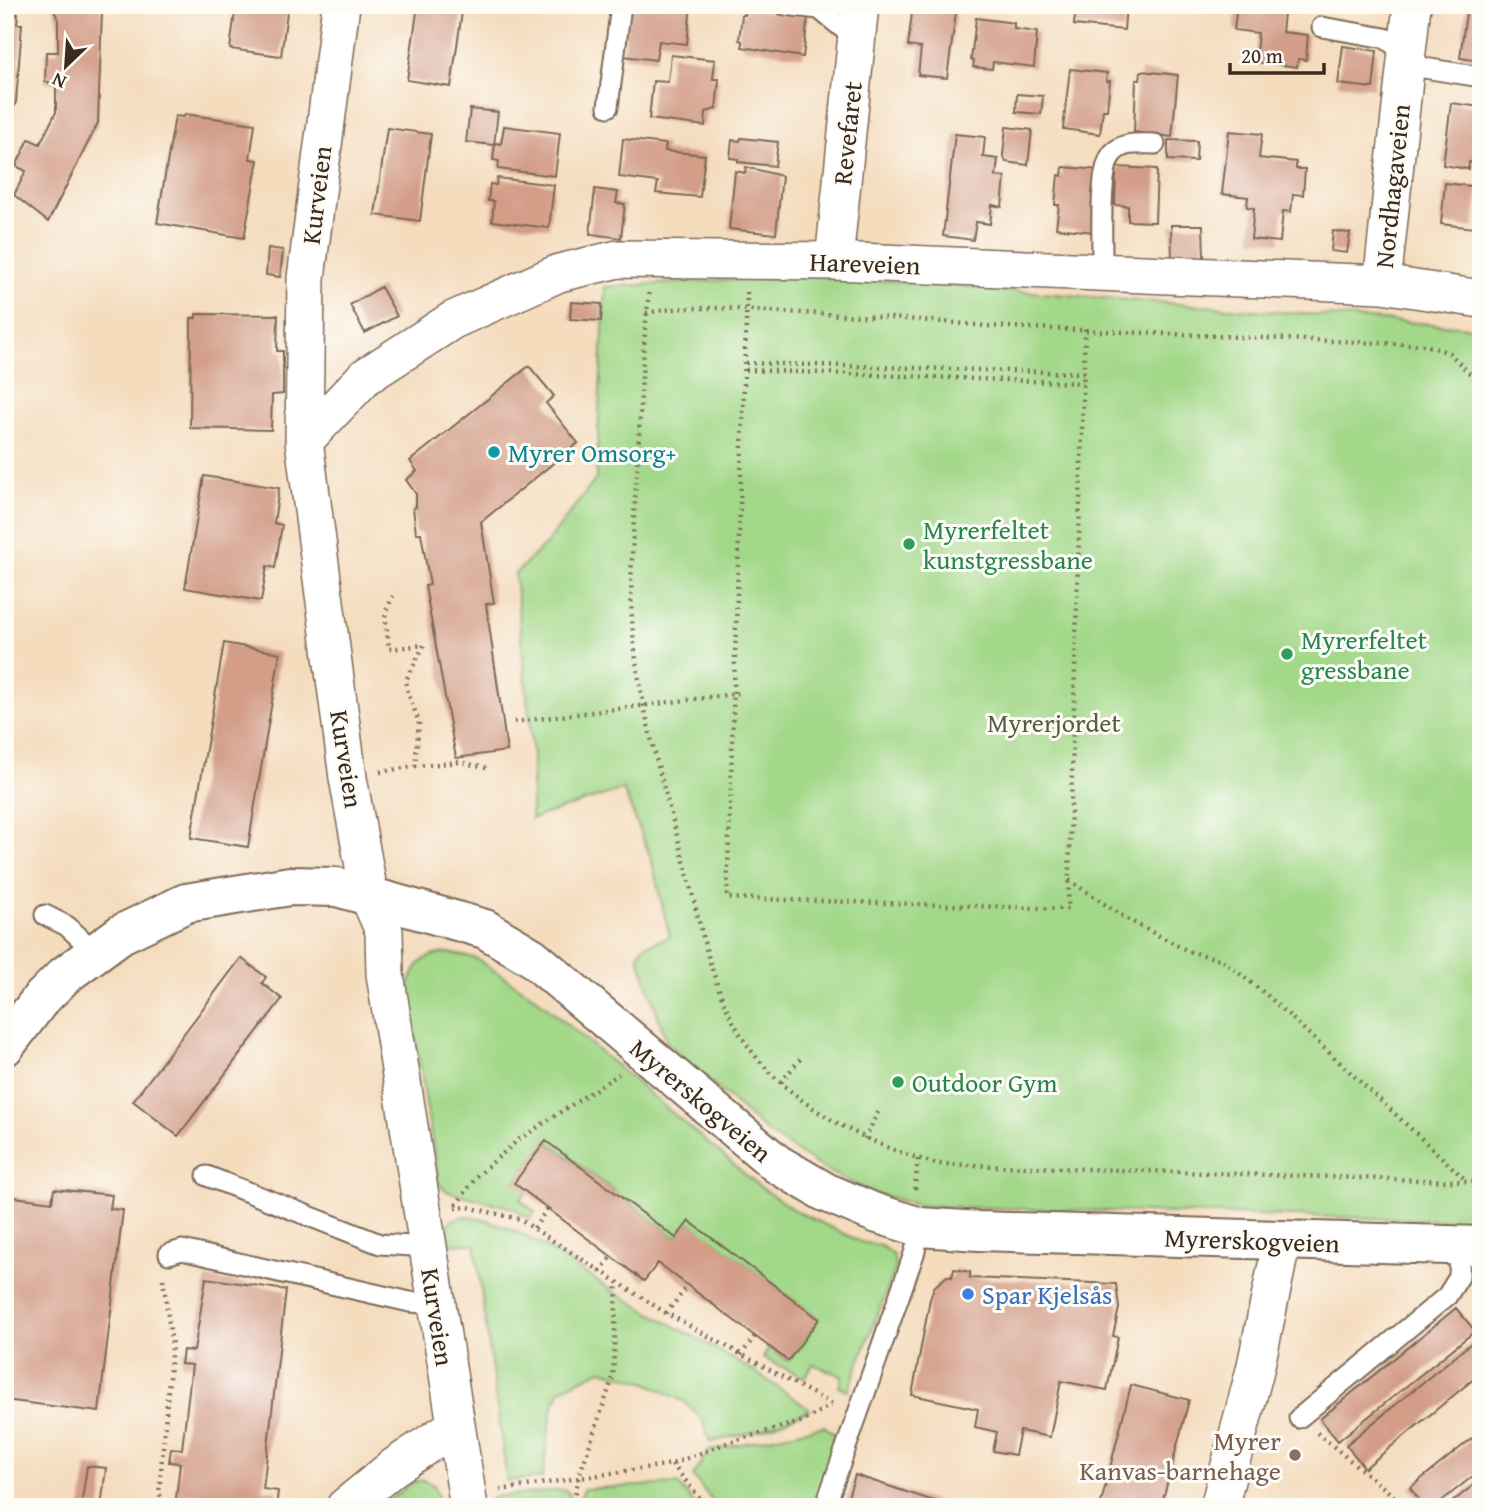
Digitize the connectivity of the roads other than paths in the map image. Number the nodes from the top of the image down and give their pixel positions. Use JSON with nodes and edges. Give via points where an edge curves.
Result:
{"nodes":[{"id":1,"x":341,"y":5,"type":"edge"},
{"id":2,"x":621,"y":5,"type":"edge"},
{"id":3,"x":785,"y":5,"type":"edge"},
{"id":4,"x":1412,"y":5,"type":"edge"},
{"id":5,"x":859,"y":23,"type":"edge"},
{"id":6,"x":1322,"y":27,"type":"dead end"},
{"id":7,"x":1406,"y":56,"type":"junction"},
{"id":8,"x":1481,"y":77,"type":"edge"},
{"id":9,"x":608,"y":107,"type":"dead end"},
{"id":10,"x":1155,"y":144,"type":"dead end"},
{"id":11,"x":834,"y":261,"type":"junction"},
{"id":12,"x":1102,"y":272,"type":"junction"},
{"id":13,"x":1382,"y":284,"type":"junction"},
{"id":14,"x":1481,"y":299,"type":"edge"},
{"id":15,"x":304,"y":441,"type":"junction"},
{"id":16,"x":370,"y":899,"type":"junction"},
{"id":17,"x":45,"y":915,"type":"dead end"},
{"id":18,"x":95,"y":952,"type":"junction"},
{"id":19,"x":5,"y":1046,"type":"edge"},
{"id":20,"x":206,"y":1176,"type":"dead end"},
{"id":21,"x":920,"y":1227,"type":"junction"},
{"id":22,"x":1282,"y":1241,"type":"junction"},
{"id":23,"x":1470,"y":1246,"type":"edge"},
{"id":24,"x":427,"y":1247,"type":"junction"},
{"id":25,"x":169,"y":1254,"type":"road end"},
{"id":26,"x":436,"y":1304,"type":"junction"},
{"id":27,"x":1299,"y":1418,"type":"road end"},
{"id":28,"x":454,"y":1427,"type":"junction"},
{"id":29,"x":479,"y":1499,"type":"edge"},
{"id":30,"x":345,"y":1507,"type":"edge"},
{"id":31,"x":825,"y":1507,"type":"edge"},
{"id":32,"x":1219,"y":1507,"type":"edge"}],
"edges":[{"from":1,"to":15,"type":"street","name":"Kurveien","via":[[306,278]]},
{"from":2,"to":9,"type":"lane"},
{"from":3,"to":5,"type":"lane","via":[[819,9]]},
{"from":4,"to":7,"type":"street","name":"Nordhagaveien"},
{"from":5,"to":11,"type":"street","name":"Revefaret"},
{"from":6,"to":7,"type":"lane","via":[[1385,38]]},
{"from":7,"to":8,"type":"lane","via":[[1424,68]]},
{"from":7,"to":13,"type":"street","name":"Nordhagaveien"},
{"from":10,"to":12,"type":"lane","via":[[1127,144],[1112,153],[1105,175]]},
{"from":11,"to":12,"type":"street","name":"Hareveien"},
{"from":11,"to":15,"type":"street","name":"Hareveien","via":[[618,259],[559,273],[453,320],[365,377]]},
{"from":12,"to":13,"type":"street","name":"Hareveien"},
{"from":13,"to":14,"type":"street","name":"Hareveien"},
{"from":15,"to":16,"type":"street","name":"Kurveien","via":[[348,778]]},
{"from":16,"to":18,"type":"street","name":"Myrerskogveien","via":[[337,887],[290,886],[186,903],[121,934]]},
{"from":16,"to":21,"type":"street","name":"Myrerskogveien","via":[[485,929],[532,957],[777,1164],[825,1192]]},
{"from":16,"to":24,"type":"street","name":"Kurveien","via":[[384,931],[385,974],[437,1209]]},
{"from":17,"to":18,"type":"lane","via":[[67,926]]},
{"from":18,"to":19,"type":"street","name":"Myrerskogveien","via":[[40,1000]]},
{"from":20,"to":24,"type":"lane","via":[[380,1244]]},
{"from":21,"to":22,"type":"street","name":"Myrerskogveien"},
{"from":21,"to":31,"type":"lane"},
{"from":22,"to":23,"type":"street","name":"Myrerskogveien"},
{"from":22,"to":32,"type":"street"},
{"from":23,"to":27,"type":"lane","via":[[1447,1296]]},
{"from":24,"to":26,"type":"street","name":"Kurveien"},
{"from":25,"to":26,"type":"lane","via":[[182,1250]]},
{"from":26,"to":28,"type":"street","name":"Kurveien"},
{"from":28,"to":29,"type":"street","name":"Kurveien"},
{"from":28,"to":30,"type":"street"}]}
